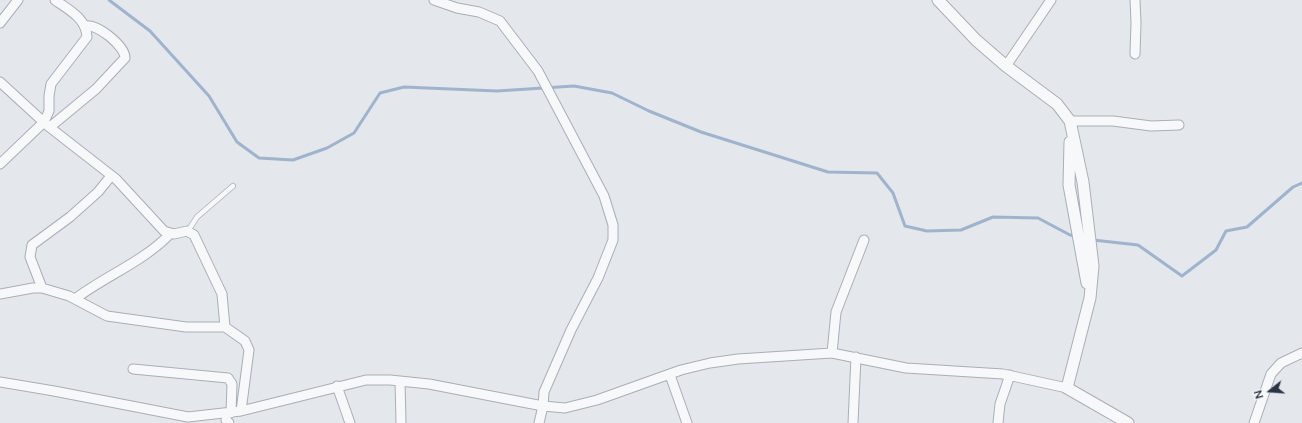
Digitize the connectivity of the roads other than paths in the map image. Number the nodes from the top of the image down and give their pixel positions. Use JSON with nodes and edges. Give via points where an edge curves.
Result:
{"nodes":[{"id":1,"x":18,"y":0,"type":"edge"},
{"id":2,"x":55,"y":0,"type":"edge"},
{"id":3,"x":434,"y":0,"type":"edge"},
{"id":4,"x":938,"y":0,"type":"edge"},
{"id":5,"x":1051,"y":0,"type":"edge"},
{"id":6,"x":1135,"y":0,"type":"edge"},
{"id":7,"x":0,"y":23,"type":"edge"},
{"id":8,"x":85,"y":26,"type":"junction"},
{"id":9,"x":1134,"y":54,"type":"dead end"},
{"id":10,"x":1006,"y":66,"type":"junction"},
{"id":11,"x":0,"y":82,"type":"edge"},
{"id":12,"x":1070,"y":121,"type":"junction"},
{"id":13,"x":47,"y":124,"type":"junction"},
{"id":14,"x":1179,"y":125,"type":"dead end"},
{"id":15,"x":0,"y":164,"type":"edge"},
{"id":16,"x":111,"y":176,"type":"junction"},
{"id":17,"x":233,"y":186,"type":"dead end"},
{"id":18,"x":1083,"y":225,"type":"junction"},
{"id":19,"x":188,"y":231,"type":"junction"},
{"id":20,"x":170,"y":234,"type":"junction"},
{"id":21,"x":864,"y":240,"type":"dead end"},
{"id":22,"x":42,"y":288,"type":"junction"},
{"id":23,"x":0,"y":294,"type":"edge"},
{"id":24,"x":74,"y":299,"type":"junction"},
{"id":25,"x":225,"y":327,"type":"junction"},
{"id":26,"x":832,"y":353,"type":"junction"},
{"id":27,"x":1302,"y":353,"type":"edge"},
{"id":28,"x":856,"y":357,"type":"junction"},
{"id":29,"x":133,"y":369,"type":"dead end"},
{"id":30,"x":670,"y":375,"type":"junction"},
{"id":31,"x":1010,"y":375,"type":"junction"},
{"id":32,"x":400,"y":381,"type":"junction"},
{"id":33,"x":0,"y":382,"type":"edge"},
{"id":34,"x":337,"y":386,"type":"junction"},
{"id":35,"x":1067,"y":388,"type":"junction"},
{"id":36,"x":543,"y":406,"type":"junction"},
{"id":37,"x":241,"y":411,"type":"junction"},
{"id":38,"x":228,"y":419,"type":"edge"},
{"id":39,"x":350,"y":423,"type":"edge"},
{"id":40,"x":401,"y":423,"type":"edge"},
{"id":41,"x":539,"y":423,"type":"edge"},
{"id":42,"x":687,"y":423,"type":"edge"},
{"id":43,"x":853,"y":423,"type":"edge"},
{"id":44,"x":998,"y":423,"type":"edge"},
{"id":45,"x":1128,"y":423,"type":"edge"},
{"id":46,"x":1254,"y":423,"type":"edge"}],
"edges":[{"from":1,"to":7,"type":"street"},
{"from":2,"to":8,"type":"street","via":[[79,17]]},
{"from":3,"to":36,"type":"street","via":[[479,12],[500,21],[538,71],[604,196],[613,224],[613,240],[598,278],[571,330],[544,392]]},
{"from":4,"to":10,"type":"street","via":[[976,40]]},
{"from":5,"to":10,"type":"street"},
{"from":6,"to":9,"type":"street"},
{"from":8,"to":13,"type":"street","via":[[87,37],[51,84]]},
{"from":8,"to":13,"type":"street","via":[[95,27],[118,43],[124,49],[125,58],[96,89]]},
{"from":10,"to":12,"type":"street","via":[[1057,104]]},
{"from":11,"to":13,"type":"street"},
{"from":12,"to":14,"type":"street","via":[[1113,121],[1151,126]]},
{"from":12,"to":18,"type":"street","via":[[1083,182]]},
{"from":12,"to":18,"type":"street","via":[[1069,185]]},
{"from":13,"to":15,"type":"street"},
{"from":13,"to":16,"type":"street"},
{"from":16,"to":20,"type":"street","via":[[162,229]]},
{"from":16,"to":22,"type":"street","via":[[98,192],[70,217],[32,245],[30,257]]},
{"from":17,"to":19,"type":"lane","via":[[197,217]]},
{"from":18,"to":35,"type":"street","via":[[1090,298]]},
{"from":19,"to":20,"type":"street"},
{"from":19,"to":25,"type":"street","via":[[194,235],[219,286],[224,304]]},
{"from":20,"to":24,"type":"street","via":[[123,270]]},
{"from":21,"to":26,"type":"street","via":[[836,312]]},
{"from":22,"to":23,"type":"street"},
{"from":22,"to":24,"type":"street","via":[[60,292]]},
{"from":24,"to":25,"type":"street","via":[[107,316],[186,327]]},
{"from":25,"to":37,"type":"street","via":[[245,341],[249,350]]},
{"from":26,"to":28,"type":"street"},
{"from":26,"to":30,"type":"street","via":[[738,359],[710,363]]},
{"from":27,"to":46,"type":"street","via":[[1280,363],[1271,374]]},
{"from":28,"to":31,"type":"street","via":[[906,368]]},
{"from":28,"to":43,"type":"street"},
{"from":29,"to":38,"type":"street","via":[[228,378],[232,384]]},
{"from":30,"to":36,"type":"street","via":[[565,408]]},
{"from":30,"to":42,"type":"street"},
{"from":31,"to":35,"type":"street"},
{"from":31,"to":44,"type":"street","via":[[1000,404]]},
{"from":32,"to":34,"type":"street","via":[[366,380]]},
{"from":32,"to":36,"type":"street","via":[[477,392]]},
{"from":32,"to":40,"type":"street"},
{"from":33,"to":38,"type":"street","via":[[188,417]]},
{"from":34,"to":37,"type":"street"},
{"from":34,"to":39,"type":"street"},
{"from":35,"to":45,"type":"street"},
{"from":36,"to":41,"type":"street"},
{"from":37,"to":38,"type":"street"}]}
